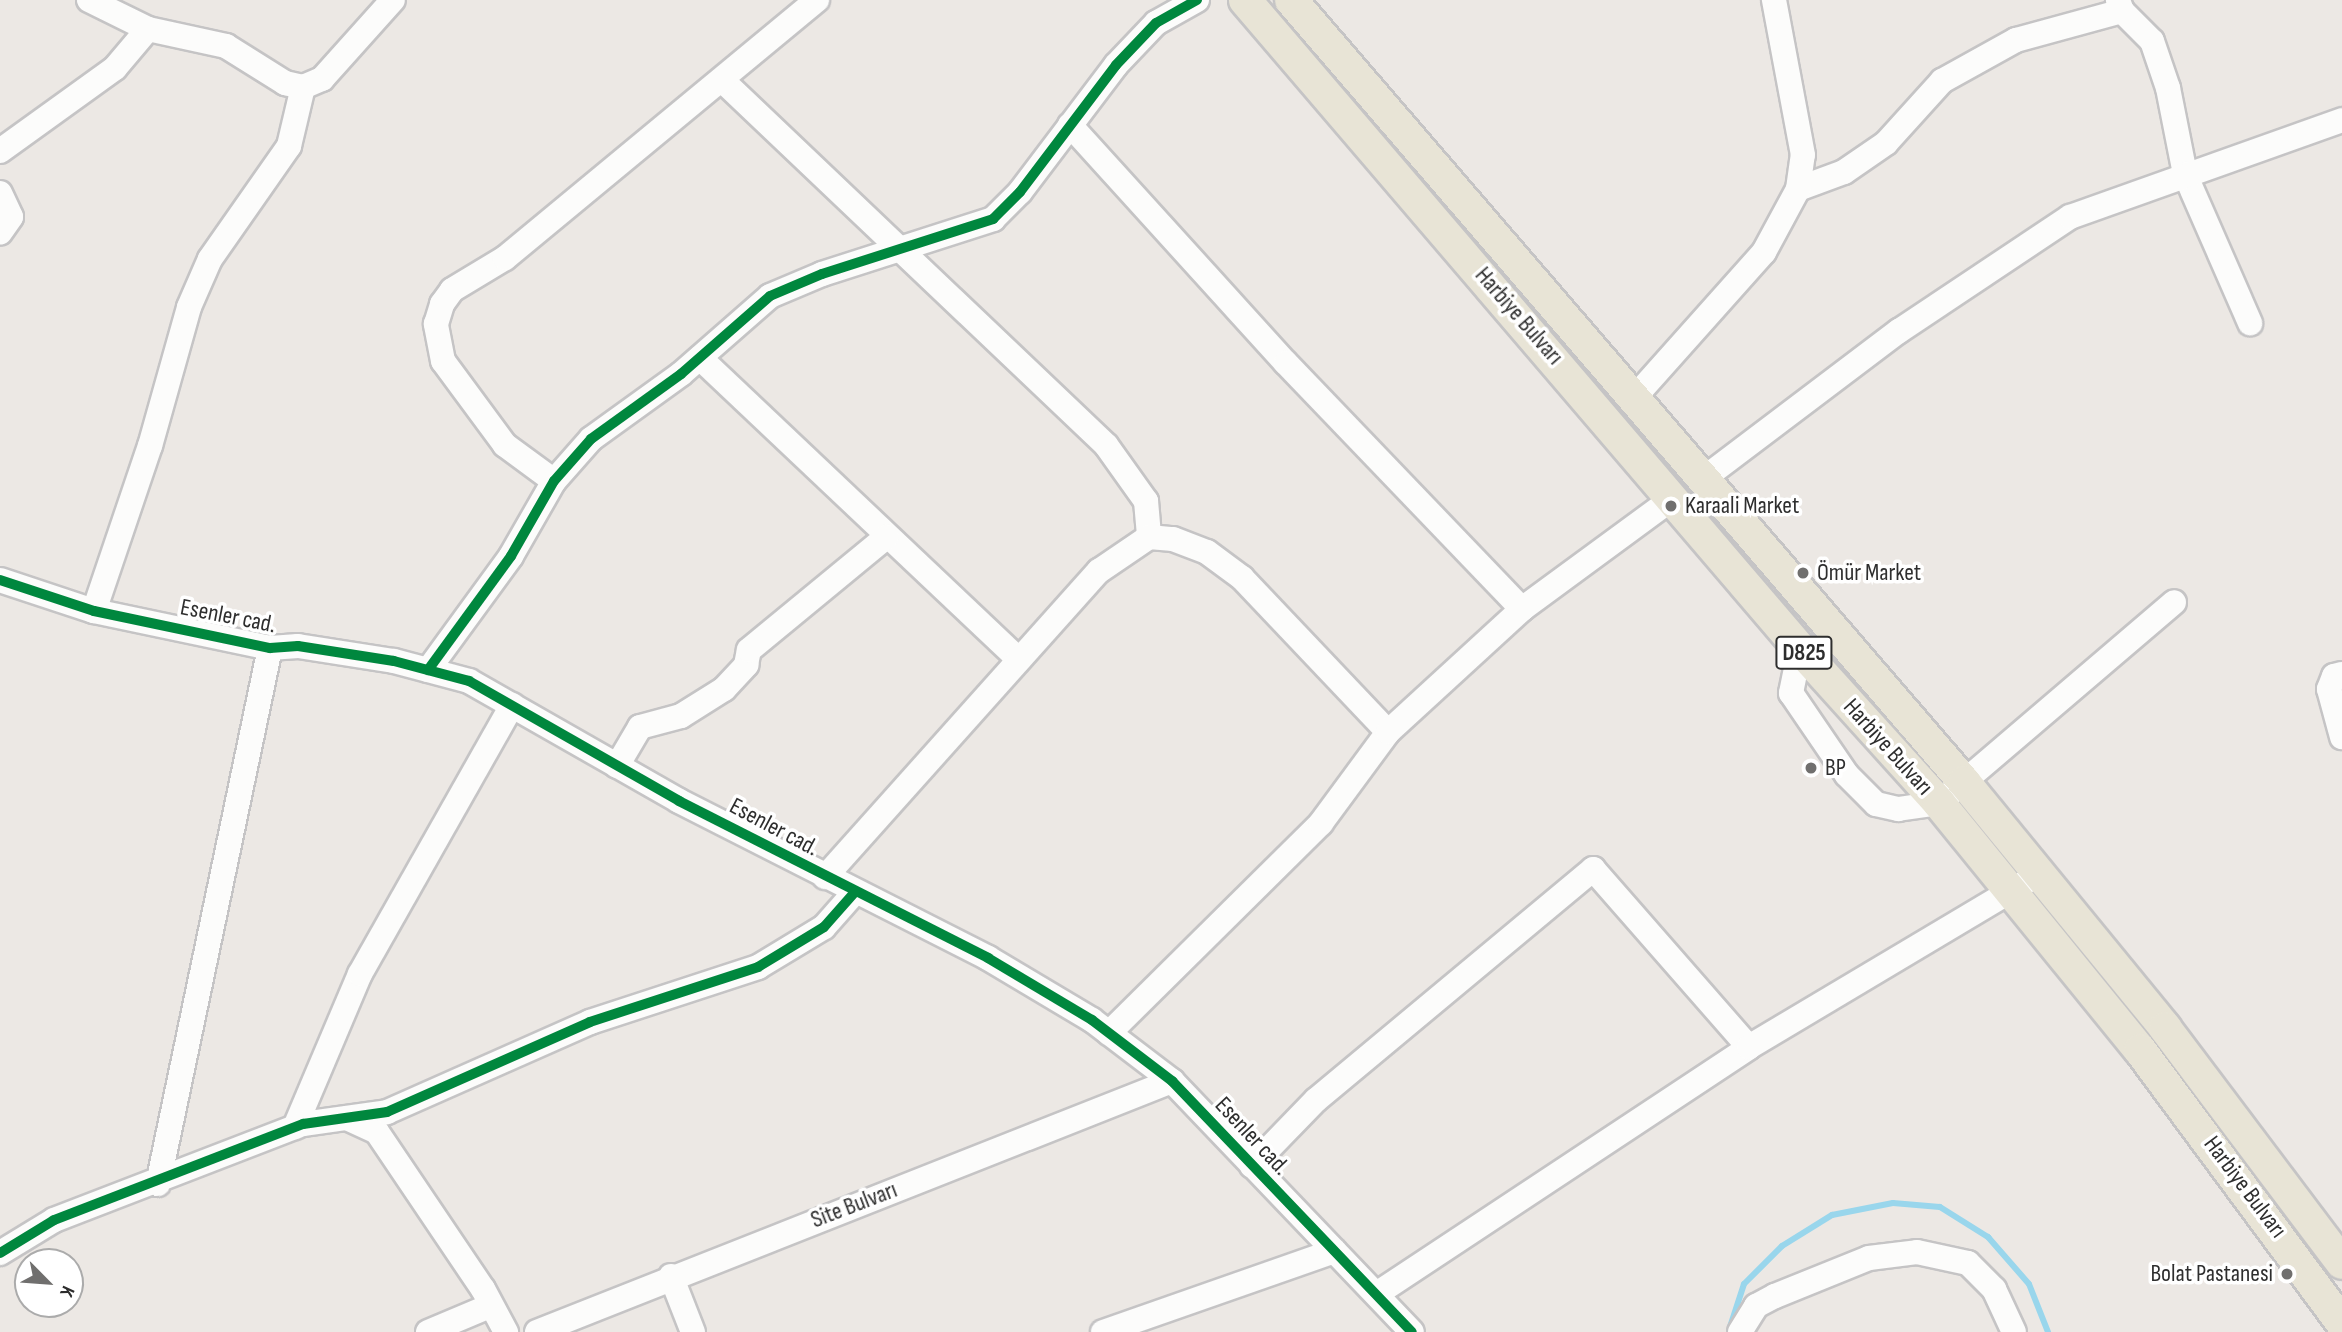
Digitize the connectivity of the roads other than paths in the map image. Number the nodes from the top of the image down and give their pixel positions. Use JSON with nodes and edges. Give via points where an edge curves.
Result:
{"nodes":[{"id":1,"x":89,"y":0,"type":"edge"},
{"id":2,"x":393,"y":0,"type":"edge"},
{"id":3,"x":817,"y":0,"type":"edge"},
{"id":4,"x":1197,"y":0,"type":"edge"},
{"id":5,"x":1245,"y":0,"type":"edge"},
{"id":6,"x":1291,"y":0,"type":"edge"},
{"id":7,"x":1774,"y":0,"type":"edge"},
{"id":8,"x":2120,"y":6,"type":"edge"},
{"id":9,"x":148,"y":29,"type":"junction"},
{"id":10,"x":722,"y":80,"type":"junction"},
{"id":11,"x":303,"y":87,"type":"junction"},
{"id":12,"x":2342,"y":120,"type":"edge"},
{"id":13,"x":1070,"y":125,"type":"junction"},
{"id":14,"x":0,"y":151,"type":"edge"},
{"id":15,"x":2186,"y":174,"type":"junction"},
{"id":16,"x":1798,"y":189,"type":"junction"},
{"id":17,"x":0,"y":193,"type":"edge"},
{"id":18,"x":0,"y":233,"type":"edge"},
{"id":19,"x":902,"y":249,"type":"junction"},
{"id":20,"x":2250,"y":323,"type":"dead end"},
{"id":21,"x":700,"y":358,"type":"junction"},
{"id":22,"x":1633,"y":399,"type":"junction"},
{"id":23,"x":1703,"y":479,"type":"junction"},
{"id":24,"x":554,"y":481,"type":"junction"},
{"id":25,"x":1672,"y":499,"type":"junction"},
{"id":26,"x":887,"y":537,"type":"junction"},
{"id":27,"x":1149,"y":537,"type":"junction"},
{"id":28,"x":0,"y":580,"type":"edge"},
{"id":29,"x":2174,"y":602,"type":"dead end"},
{"id":30,"x":1522,"y":610,"type":"junction"},
{"id":31,"x":94,"y":611,"type":"junction"},
{"id":32,"x":270,"y":648,"type":"junction"},
{"id":33,"x":1800,"y":649,"type":"junction"},
{"id":34,"x":1019,"y":660,"type":"junction"},
{"id":35,"x":428,"y":670,"type":"junction"},
{"id":36,"x":2342,"y":674,"type":"edge"},
{"id":37,"x":512,"y":705,"type":"junction"},
{"id":38,"x":1388,"y":732,"type":"junction"},
{"id":39,"x":2342,"y":737,"type":"edge"},
{"id":40,"x":617,"y":765,"type":"junction"},
{"id":41,"x":1964,"y":782,"type":"junction"},
{"id":42,"x":1939,"y":803,"type":"junction"},
{"id":43,"x":2038,"y":874,"type":"junction"},
{"id":44,"x":825,"y":877,"type":"junction"},
{"id":45,"x":2011,"y":891,"type":"junction"},
{"id":46,"x":855,"y":892,"type":"junction"},
{"id":47,"x":1109,"y":1033,"type":"junction"},
{"id":48,"x":1749,"y":1047,"type":"junction"},
{"id":49,"x":1172,"y":1081,"type":"junction"},
{"id":50,"x":347,"y":1118,"type":"junction"},
{"id":51,"x":295,"y":1127,"type":"junction"},
{"id":52,"x":1252,"y":1166,"type":"junction"},
{"id":53,"x":158,"y":1184,"type":"junction"},
{"id":54,"x":1334,"y":1251,"type":"junction"},
{"id":55,"x":0,"y":1253,"type":"edge"},
{"id":56,"x":2342,"y":1264,"type":"edge"},
{"id":57,"x":671,"y":1276,"type":"junction"},
{"id":58,"x":1378,"y":1293,"type":"junction"},
{"id":59,"x":490,"y":1306,"type":"junction"},
{"id":60,"x":2342,"y":1323,"type":"edge"},
{"id":61,"x":428,"y":1332,"type":"edge"},
{"id":62,"x":506,"y":1332,"type":"edge"},
{"id":63,"x":537,"y":1332,"type":"edge"},
{"id":64,"x":693,"y":1332,"type":"edge"},
{"id":65,"x":1103,"y":1332,"type":"edge"},
{"id":66,"x":1412,"y":1332,"type":"edge"},
{"id":67,"x":1740,"y":1332,"type":"edge"},
{"id":68,"x":2014,"y":1332,"type":"edge"}],
"edges":[{"from":1,"to":9,"type":"street"},
{"from":2,"to":11,"type":"street","via":[[322,79]]},
{"from":3,"to":10,"type":"street"},
{"from":4,"to":13,"type":"street","via":[[1156,23]]},
{"from":5,"to":25,"type":"main road","name":"Harbiye Bulvarı","number":"D825"},
{"from":6,"to":22,"type":"main road","name":"Harbiye Bulvarı","number":"D825"},
{"from":7,"to":16,"type":"street","via":[[1802,155]]},
{"from":8,"to":15,"type":"street","via":[[2152,41],[2168,88]]},
{"from":8,"to":16,"type":"street","via":[[1995,51],[1942,81],[1886,143],[1844,172]]},
{"from":9,"to":11,"type":"street","via":[[226,46],[285,83]]},
{"from":9,"to":14,"type":"street","via":[[115,68]]},
{"from":10,"to":19,"type":"street"},
{"from":10,"to":24,"type":"street","via":[[505,258],[452,290],[442,304],[436,324],[443,361],[505,444]]},
{"from":11,"to":31,"type":"street","via":[[289,146],[209,259],[189,307],[150,446]]},
{"from":12,"to":15,"type":"street"},
{"from":13,"to":19,"type":"street","via":[[1020,192],[993,219]]},
{"from":13,"to":30,"type":"street","via":[[1286,363]]},
{"from":15,"to":20,"type":"street"},
{"from":15,"to":23,"type":"street","via":[[2070,217],[1899,331]]},
{"from":16,"to":22,"type":"street","via":[[1764,252]]},
{"from":17,"to":18,"type":"street","via":[[10,217]]},
{"from":19,"to":21,"type":"street","via":[[770,296]]},
{"from":19,"to":27,"type":"street","via":[[1106,445],[1146,501]]},
{"from":21,"to":24,"type":"street","via":[[591,439]]},
{"from":21,"to":26,"type":"street"},
{"from":22,"to":23,"type":"main road","name":"Harbiye Bulvarı","number":"D825"},
{"from":23,"to":41,"type":"main road","name":"Harbiye Bulvarı","number":"D825"},
{"from":24,"to":35,"type":"street","via":[[511,556]]},
{"from":25,"to":30,"type":"street"},
{"from":25,"to":33,"type":"main road","name":"Harbiye Bulvarı","number":"D825"},
{"from":26,"to":34,"type":"street"},
{"from":26,"to":40,"type":"street","via":[[750,650],[746,665],[724,690],[681,716],[640,727]]},
{"from":27,"to":34,"type":"street","via":[[1099,571]]},
{"from":27,"to":38,"type":"street","via":[[1173,539],[1207,552],[1242,578]]},
{"from":28,"to":31,"type":"street","name":"Esenler cad."},
{"from":29,"to":41,"type":"street"},
{"from":30,"to":38,"type":"street"},
{"from":31,"to":32,"type":"street","name":"Esenler cad."},
{"from":32,"to":35,"type":"street","name":"Esenler cad.","via":[[298,646]]},
{"from":32,"to":53,"type":"street"},
{"from":33,"to":42,"type":"main road","name":"Harbiye Bulvarı","number":"D825"},
{"from":33,"to":42,"type":"street","via":[[1791,693],[1847,775],[1875,804],[1898,809]]},
{"from":34,"to":44,"type":"street"},
{"from":35,"to":37,"type":"street","name":"Esenler cad.","via":[[469,681]]},
{"from":36,"to":39,"type":"street","via":[[2334,676],[2329,689]]},
{"from":37,"to":40,"type":"street","name":"Esenler cad."},
{"from":37,"to":51,"type":"street","via":[[360,974]]},
{"from":38,"to":47,"type":"street","via":[[1321,823]]},
{"from":40,"to":44,"type":"street","name":"Esenler cad."},
{"from":41,"to":42,"type":"street"},
{"from":41,"to":43,"type":"main road","name":"Harbiye Bulvarı","number":"D825"},
{"from":42,"to":45,"type":"main road","name":"Harbiye Bulvarı","number":"D825"},
{"from":43,"to":45,"type":"street"},
{"from":43,"to":56,"type":"main road","name":"Harbiye Bulvarı","number":"D825","via":[[2165,1028]]},
{"from":44,"to":46,"type":"street","name":"Esenler cad."},
{"from":45,"to":48,"type":"street"},
{"from":45,"to":60,"type":"main road","name":"Harbiye Bulvarı","number":"D825","via":[[2157,1071]]},
{"from":46,"to":47,"type":"street","name":"Esenler cad.","via":[[988,958]]},
{"from":46,"to":50,"type":"street","via":[[824,927],[758,967],[590,1022],[387,1112]]},
{"from":47,"to":49,"type":"street","name":"Esenler cad."},
{"from":48,"to":52,"type":"street","via":[[1593,869],[1316,1100]]},
{"from":48,"to":58,"type":"street"},
{"from":49,"to":52,"type":"street","name":"Esenler cad."},
{"from":49,"to":57,"type":"street","name":"Site Bulvarı"},
{"from":50,"to":51,"type":"street"},
{"from":50,"to":59,"type":"street","via":[[377,1132]]},
{"from":51,"to":53,"type":"street"},
{"from":52,"to":54,"type":"street","name":"Esenler cad."},
{"from":53,"to":55,"type":"street","via":[[54,1220]]},
{"from":54,"to":58,"type":"street","name":"Esenler cad."},
{"from":54,"to":65,"type":"street"},
{"from":57,"to":63,"type":"street","name":"Site Bulvarı"},
{"from":57,"to":64,"type":"street"},
{"from":58,"to":66,"type":"street","name":"Esenler cad."},
{"from":59,"to":61,"type":"street"},
{"from":59,"to":62,"type":"street"},
{"from":67,"to":68,"type":"street","via":[[1756,1306],[1775,1296],[1869,1258],[1917,1252],[1968,1263],[1994,1289]]}]}
